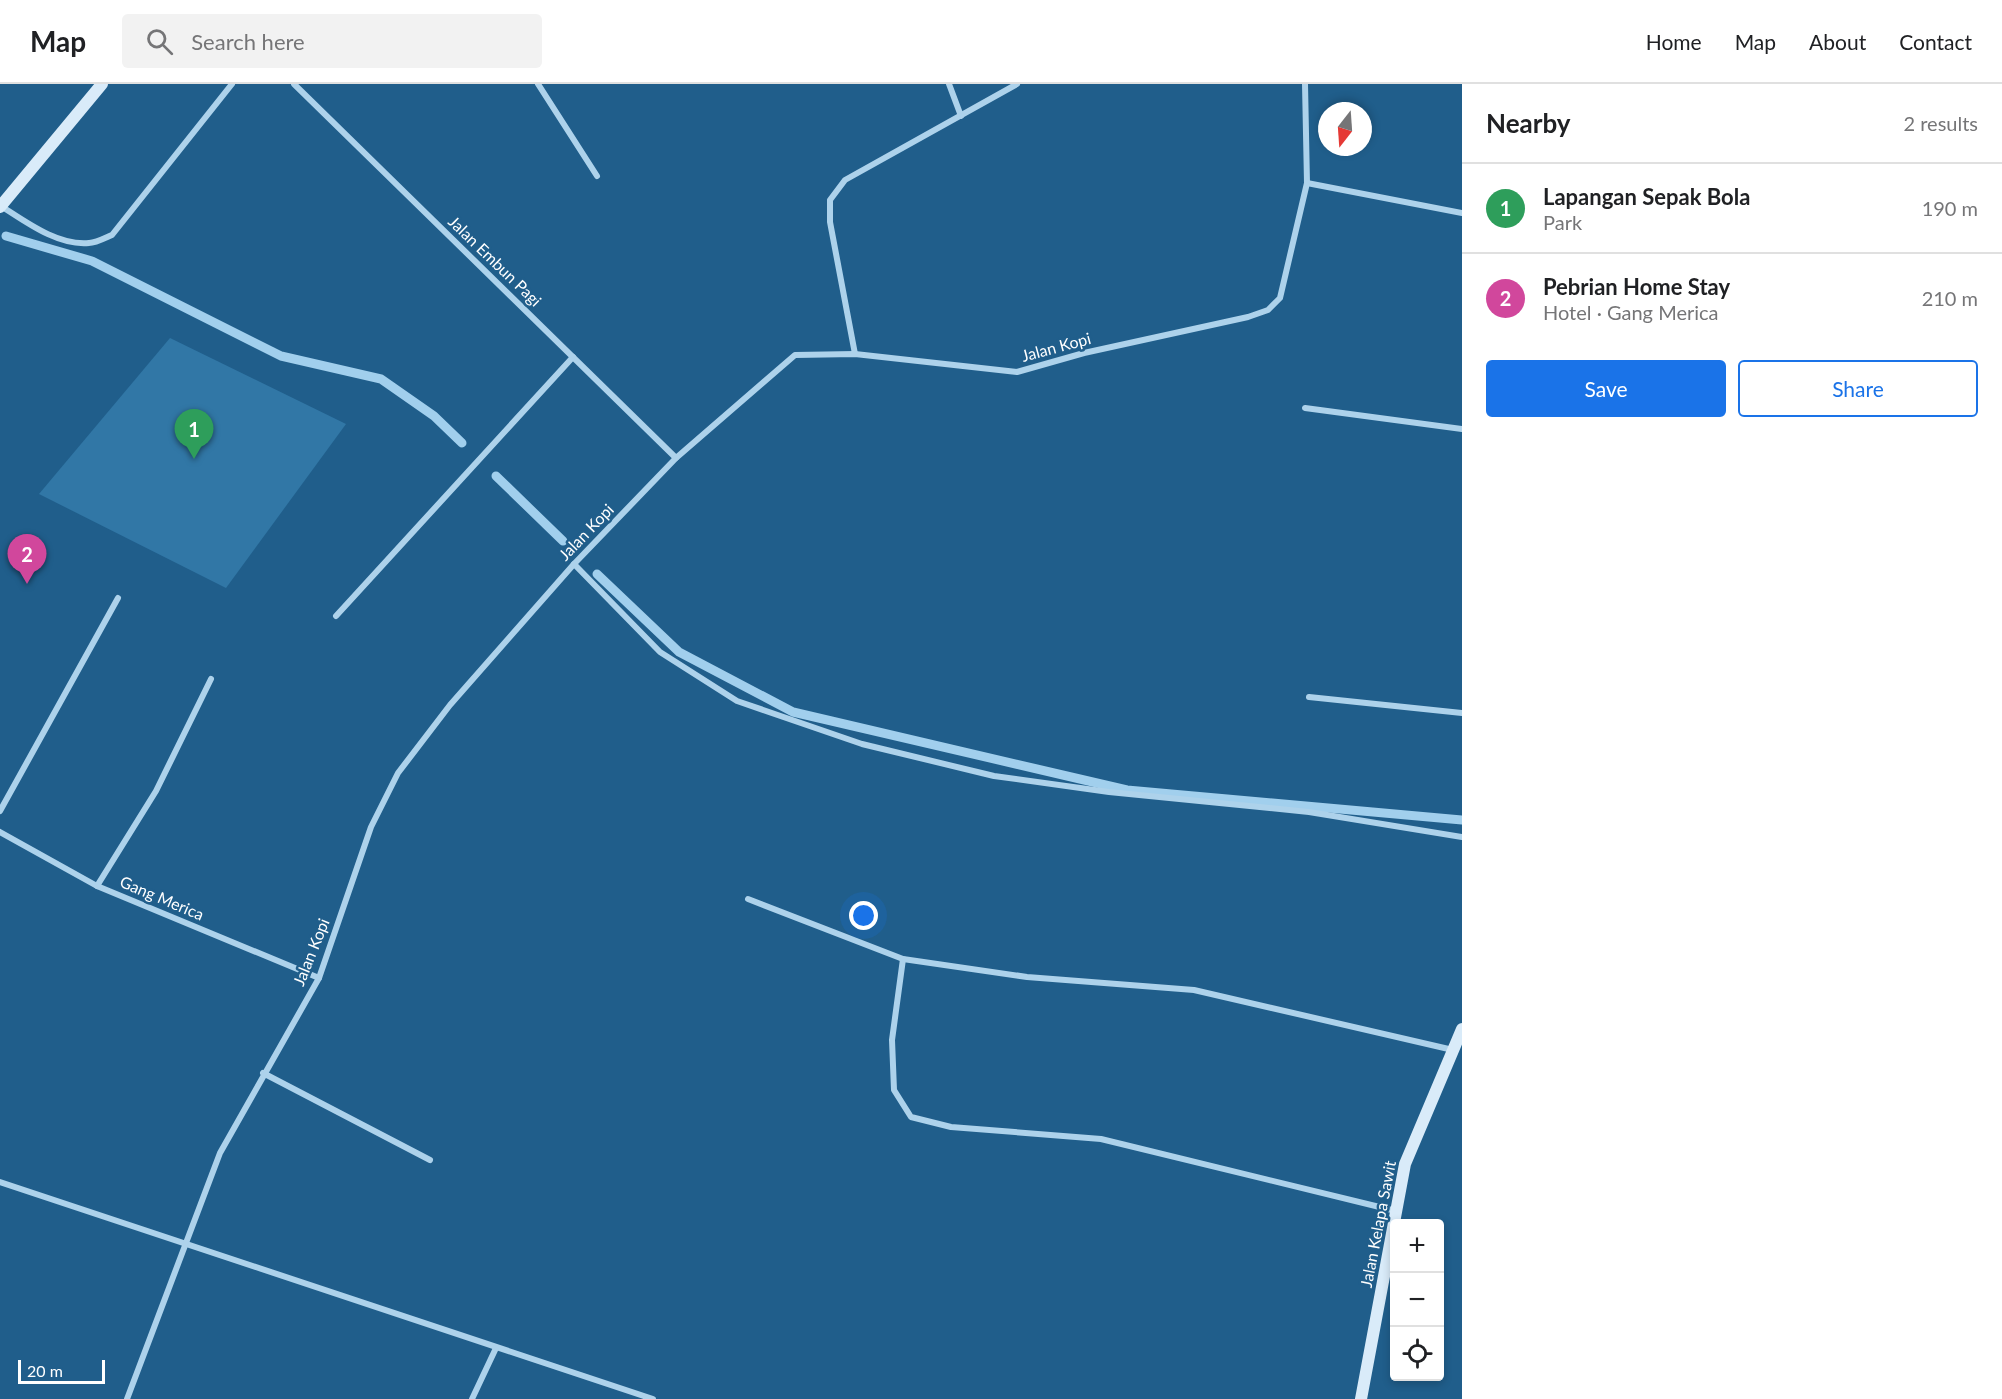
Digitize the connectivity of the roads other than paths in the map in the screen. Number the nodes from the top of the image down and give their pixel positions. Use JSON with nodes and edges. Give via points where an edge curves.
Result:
{"nodes":[{"id":1,"x":102,"y":84,"type":"edge"},
{"id":2,"x":232,"y":84,"type":"edge"},
{"id":3,"x":294,"y":84,"type":"edge"},
{"id":4,"x":538,"y":84,"type":"edge"},
{"id":5,"x":949,"y":84,"type":"edge"},
{"id":6,"x":1017,"y":84,"type":"edge"},
{"id":7,"x":1305,"y":84,"type":"edge"},
{"id":8,"x":961,"y":117,"type":"junction"},
{"id":9,"x":597,"y":176,"type":"dead end"},
{"id":10,"x":1307,"y":183,"type":"junction"},
{"id":11,"x":0,"y":206,"type":"edge"},
{"id":12,"x":1462,"y":213,"type":"edge"},
{"id":13,"x":855,"y":354,"type":"junction"},
{"id":14,"x":573,"y":357,"type":"junction"},
{"id":15,"x":1305,"y":408,"type":"dead end"},
{"id":16,"x":1462,"y":429,"type":"edge"},
{"id":17,"x":676,"y":458,"type":"junction"},
{"id":18,"x":574,"y":564,"type":"junction"},
{"id":19,"x":118,"y":598,"type":"dead end"},
{"id":20,"x":336,"y":616,"type":"dead end"},
{"id":21,"x":212,"y":679,"type":"dead end"},
{"id":22,"x":1310,"y":697,"type":"dead end"},
{"id":23,"x":1462,"y":713,"type":"edge"},
{"id":24,"x":0,"y":811,"type":"edge"},
{"id":25,"x":0,"y":832,"type":"edge"},
{"id":26,"x":1462,"y":837,"type":"edge"},
{"id":27,"x":98,"y":886,"type":"junction"},
{"id":28,"x":748,"y":899,"type":"dead end"},
{"id":29,"x":903,"y":959,"type":"junction"},
{"id":30,"x":319,"y":978,"type":"junction"},
{"id":31,"x":1462,"y":1029,"type":"edge"},
{"id":32,"x":1453,"y":1050,"type":"junction"},
{"id":33,"x":263,"y":1073,"type":"junction"},
{"id":34,"x":430,"y":1160,"type":"dead end"},
{"id":35,"x":0,"y":1182,"type":"edge"},
{"id":36,"x":1397,"y":1211,"type":"junction"},
{"id":37,"x":188,"y":1243,"type":"junction"},
{"id":38,"x":496,"y":1348,"type":"junction"},
{"id":39,"x":127,"y":1399,"type":"edge"},
{"id":40,"x":472,"y":1399,"type":"edge"},
{"id":41,"x":653,"y":1399,"type":"edge"},
{"id":42,"x":1361,"y":1399,"type":"edge"}],
"edges":[{"from":1,"to":11,"type":"main road"},
{"from":2,"to":11,"type":"street","via":[[112,235],[89,243],[64,240]]},
{"from":3,"to":14,"type":"street","name":"Jalan Embun Pagi"},
{"from":4,"to":9,"type":"street"},
{"from":5,"to":8,"type":"street"},
{"from":6,"to":8,"type":"street"},
{"from":7,"to":10,"type":"street","name":"Jalan Kopi"},
{"from":8,"to":13,"type":"street","via":[[845,180],[830,200],[830,222]]},
{"from":10,"to":12,"type":"street"},
{"from":10,"to":13,"type":"street","name":"Jalan Kopi","via":[[1280,298],[1268,310],[1017,372]]},
{"from":13,"to":17,"type":"street","name":"Jalan Kopi","via":[[795,355]]},
{"from":14,"to":17,"type":"street","name":"Jalan Embun Pagi"},
{"from":14,"to":20,"type":"street"},
{"from":15,"to":16,"type":"street"},
{"from":17,"to":18,"type":"street","name":"Jalan Kopi"},
{"from":18,"to":26,"type":"street","via":[[660,652],[737,701],[862,744],[994,776],[1309,812]]},
{"from":18,"to":30,"type":"street","name":"Jalan Kopi","via":[[450,705],[398,773],[371,827]]},
{"from":19,"to":24,"type":"street"},
{"from":21,"to":27,"type":"street","via":[[156,791]]},
{"from":22,"to":23,"type":"street"},
{"from":25,"to":27,"type":"street","name":"Gang Merica"},
{"from":27,"to":30,"type":"street","name":"Gang Merica"},
{"from":28,"to":29,"type":"street"},
{"from":29,"to":32,"type":"street","via":[[1028,977],[1194,990]]},
{"from":29,"to":36,"type":"street","via":[[892,1040],[894,1090],[911,1117],[951,1127],[1101,1139]]},
{"from":30,"to":33,"type":"street","name":"Jalan Kopi"},
{"from":31,"to":32,"type":"main road","name":"Jalan Kelapa Sawit"},
{"from":32,"to":36,"type":"main road","name":"Jalan Kelapa Sawit","via":[[1405,1164]]},
{"from":33,"to":34,"type":"street"},
{"from":33,"to":37,"type":"street","name":"Jalan Kopi","via":[[220,1153]]},
{"from":35,"to":37,"type":"street"},
{"from":36,"to":42,"type":"main road","name":"Jalan Kelapa Sawit"},
{"from":37,"to":38,"type":"street"},
{"from":37,"to":39,"type":"street","name":"Jalan Kopi"},
{"from":38,"to":40,"type":"street"},
{"from":38,"to":41,"type":"street"}]}
